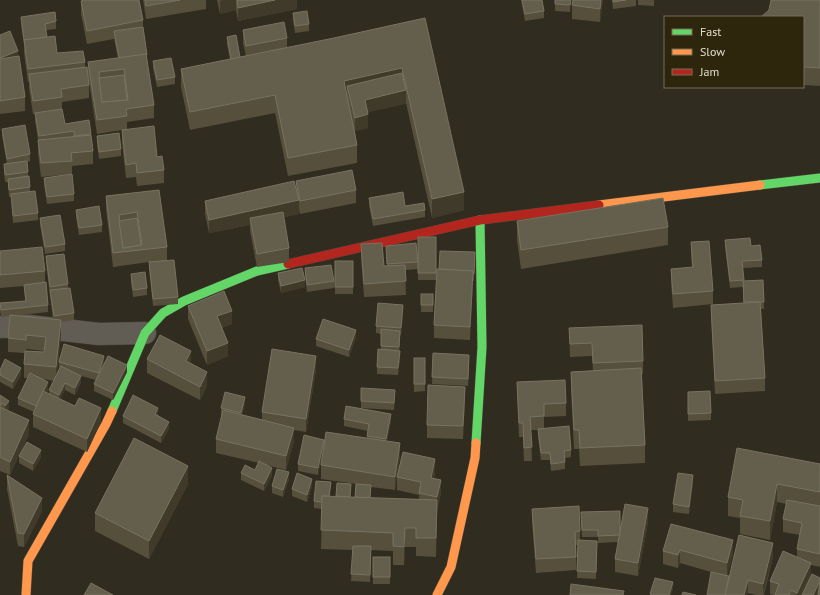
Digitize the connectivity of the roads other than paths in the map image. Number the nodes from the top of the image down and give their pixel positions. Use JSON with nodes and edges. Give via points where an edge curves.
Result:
{"nodes":[{"id":1,"x":820,"y":178,"type":"edge"},
{"id":2,"x":480,"y":220,"type":"junction"},
{"id":3,"x":0,"y":327,"type":"edge"},
{"id":4,"x":145,"y":333,"type":"junction"},
{"id":5,"x":26,"y":595,"type":"edge"},
{"id":6,"x":437,"y":595,"type":"edge"}],
"edges":[{"from":1,"to":2,"type":"street"},
{"from":2,"to":4,"type":"street","via":[[257,271],[184,301],[163,313]]},
{"from":2,"to":6,"type":"street","via":[[482,347],[475,458],[451,567]]},
{"from":3,"to":4,"type":"street","via":[[30,326],[99,334]]},
{"from":4,"to":5,"type":"street","via":[[106,424],[28,561]]}]}
